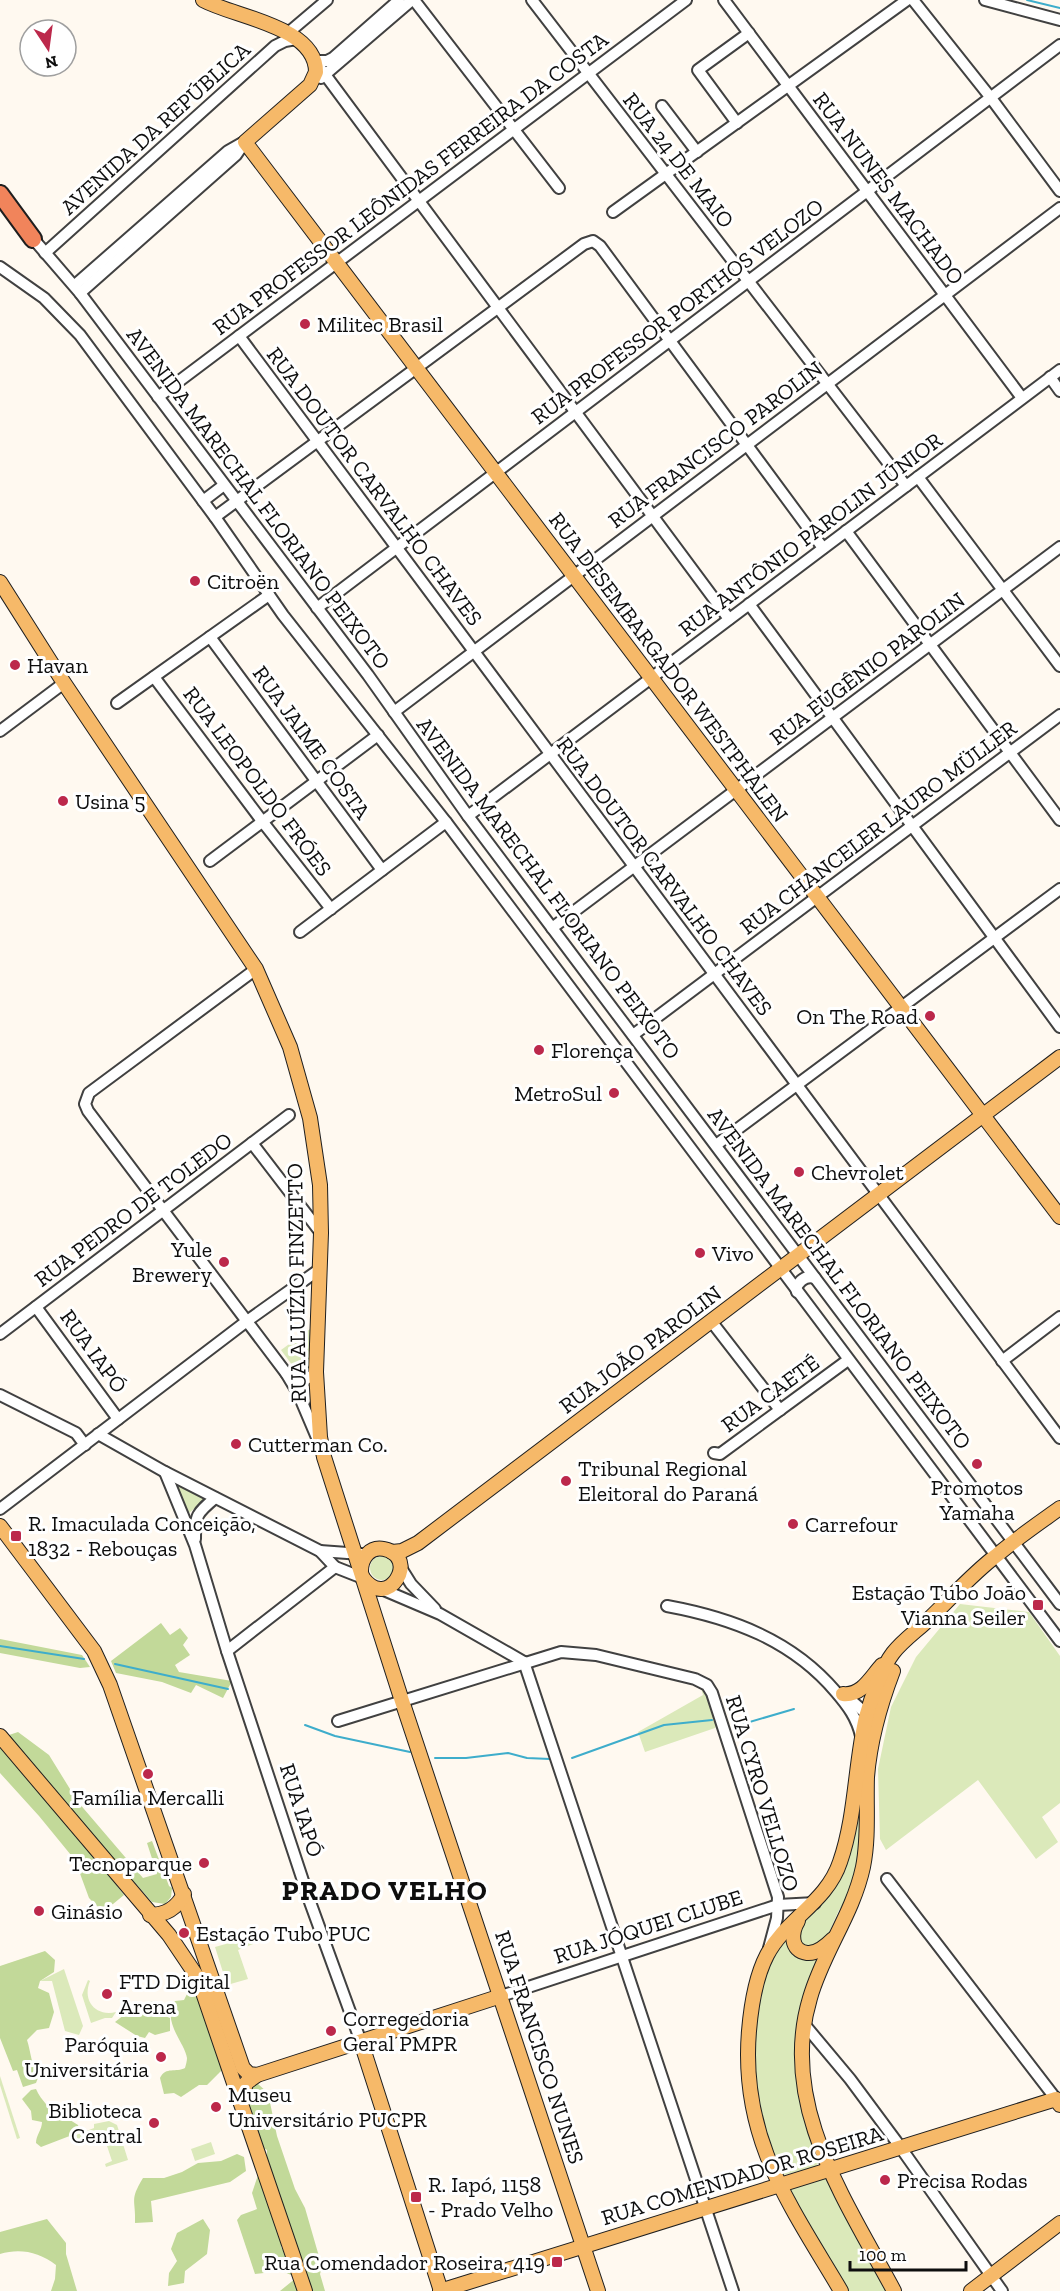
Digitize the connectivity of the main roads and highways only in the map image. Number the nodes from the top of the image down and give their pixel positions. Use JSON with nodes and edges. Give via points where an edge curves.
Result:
{"nodes":[{"id":1,"x":203,"y":0,"type":"edge"},
{"id":2,"x":0,"y":194,"type":"edge"},
{"id":3,"x":33,"y":239,"type":"road end"},
{"id":4,"x":0,"y":582,"type":"edge"},
{"id":5,"x":1060,"y":1057,"type":"edge"},
{"id":6,"x":983,"y":1116,"type":"junction"},
{"id":7,"x":1060,"y":1217,"type":"edge"},
{"id":8,"x":1060,"y":1508,"type":"edge"},
{"id":9,"x":0,"y":1526,"type":"edge"},
{"id":10,"x":418,"y":1543,"type":"junction"},
{"id":11,"x":392,"y":1552,"type":"junction"},
{"id":12,"x":361,"y":1554,"type":"junction"},
{"id":13,"x":401,"y":1569,"type":"junction"},
{"id":14,"x":362,"y":1574,"type":"junction"},
{"id":15,"x":915,"y":1633,"type":"junction"},
{"id":16,"x":892,"y":1655,"type":"junction"},
{"id":17,"x":843,"y":1694,"type":"road end"},
{"id":18,"x":871,"y":1718,"type":"junction"},
{"id":19,"x":0,"y":1736,"type":"edge"},
{"id":20,"x":184,"y":1894,"type":"junction"},
{"id":21,"x":811,"y":1907,"type":"junction"},
{"id":22,"x":150,"y":1915,"type":"junction"},
{"id":23,"x":835,"y":1938,"type":"junction"},
{"id":24,"x":501,"y":1996,"type":"junction"},
{"id":25,"x":361,"y":2042,"type":"junction"},
{"id":26,"x":257,"y":2075,"type":"junction"},
{"id":27,"x":1058,"y":2102,"type":"edge"},
{"id":28,"x":241,"y":2103,"type":"junction"},
{"id":29,"x":830,"y":2170,"type":"junction"},
{"id":30,"x":778,"y":2186,"type":"junction"},
{"id":31,"x":1060,"y":2223,"type":"edge"},
{"id":32,"x":584,"y":2246,"type":"junction"},
{"id":33,"x":305,"y":2291,"type":"edge"},
{"id":34,"x":440,"y":2291,"type":"edge"},
{"id":35,"x":598,"y":2291,"type":"edge"},
{"id":36,"x":841,"y":2291,"type":"edge"},
{"id":37,"x":894,"y":2291,"type":"edge"},
{"id":38,"x":971,"y":2291,"type":"edge"}],
"edges":[{"from":1,"to":6,"type":"main road","name":"RUA DESEMBARGADOR WESTPHALEN","via":[[272,25],[307,49],[315,61],[316,72],[310,85],[245,142]]},
{"from":2,"to":3,"type":"highway"},
{"from":4,"to":12,"type":"main road","name":"RUA ALUÍZIO FINZETTO","via":[[256,969],[290,1047],[310,1118],[320,1185],[316,1372],[320,1437]]},
{"from":5,"to":6,"type":"main road","name":"RUA JOÃO PAROLIN"},
{"from":6,"to":7,"type":"main road","name":"RUA DESEMBARGADOR WESTPHALEN"},
{"from":6,"to":10,"type":"main road","name":"RUA JOÃO PAROLIN"},
{"from":8,"to":15,"type":"main road","via":[[996,1556]]},
{"from":9,"to":20,"type":"main road","via":[[94,1652],[110,1685]]},
{"from":10,"to":11,"type":"main road","name":"RUA JOÃO PAROLIN"},
{"from":10,"to":13,"type":"main road","name":"RUA JOÃO PAROLIN"},
{"from":11,"to":12,"type":"main road","via":[[380,1548]]},
{"from":11,"to":13,"type":"main road"},
{"from":12,"to":14,"type":"main road"},
{"from":13,"to":14,"type":"main road","via":[[392,1585],[379,1588],[367,1583]]},
{"from":14,"to":24,"type":"main road","name":"RUA FRANCISCO NUNES"},
{"from":15,"to":16,"type":"main road"},
{"from":15,"to":18,"type":"main road","via":[[896,1663]]},
{"from":16,"to":17,"type":"main road","via":[[861,1689]]},
{"from":16,"to":18,"type":"main road"},
{"from":18,"to":21,"type":"main road","via":[[862,1740],[841,1860],[827,1889]]},
{"from":18,"to":23,"type":"main road","via":[[864,1864],[855,1899]]},
{"from":19,"to":22,"type":"main road"},
{"from":20,"to":22,"type":"main road","via":[[172,1909]]},
{"from":20,"to":26,"type":"main road","via":[[243,2068]]},
{"from":21,"to":23,"type":"main road","via":[[793,1931],[795,1945],[801,1951],[814,1952]]},
{"from":21,"to":30,"type":"main road","via":[[783,1932],[766,1957],[750,2019],[747,2072],[754,2120]]},
{"from":22,"to":28,"type":"main road","via":[[198,1978]]},
{"from":23,"to":29,"type":"main road","via":[[809,1999],[802,2063],[815,2136]]},
{"from":24,"to":25,"type":"main road","name":"RUA JÓQUEI CLUBE"},
{"from":24,"to":32,"type":"main road","name":"RUA FRANCISCO NUNES"},
{"from":25,"to":26,"type":"main road","name":"RUA JÓQUEI CLUBE"},
{"from":25,"to":34,"type":"main road","name":"RUA IAPÓ"},
{"from":26,"to":28,"type":"main road","via":[[246,2083]]},
{"from":27,"to":29,"type":"main road","name":"RUA COMENDADOR ROSEIRA"},
{"from":28,"to":33,"type":"main road"},
{"from":29,"to":30,"type":"main road","name":"RUA COMENDADOR ROSEIRA"},
{"from":29,"to":37,"type":"main road"},
{"from":30,"to":32,"type":"main road","name":"RUA COMENDADOR ROSEIRA"},
{"from":30,"to":36,"type":"main road"},
{"from":31,"to":38,"type":"main road"},
{"from":32,"to":34,"type":"main road","name":"RUA COMENDADOR ROSEIRA"},
{"from":32,"to":35,"type":"main road","name":"RUA FRANCISCO NUNES"}]}
